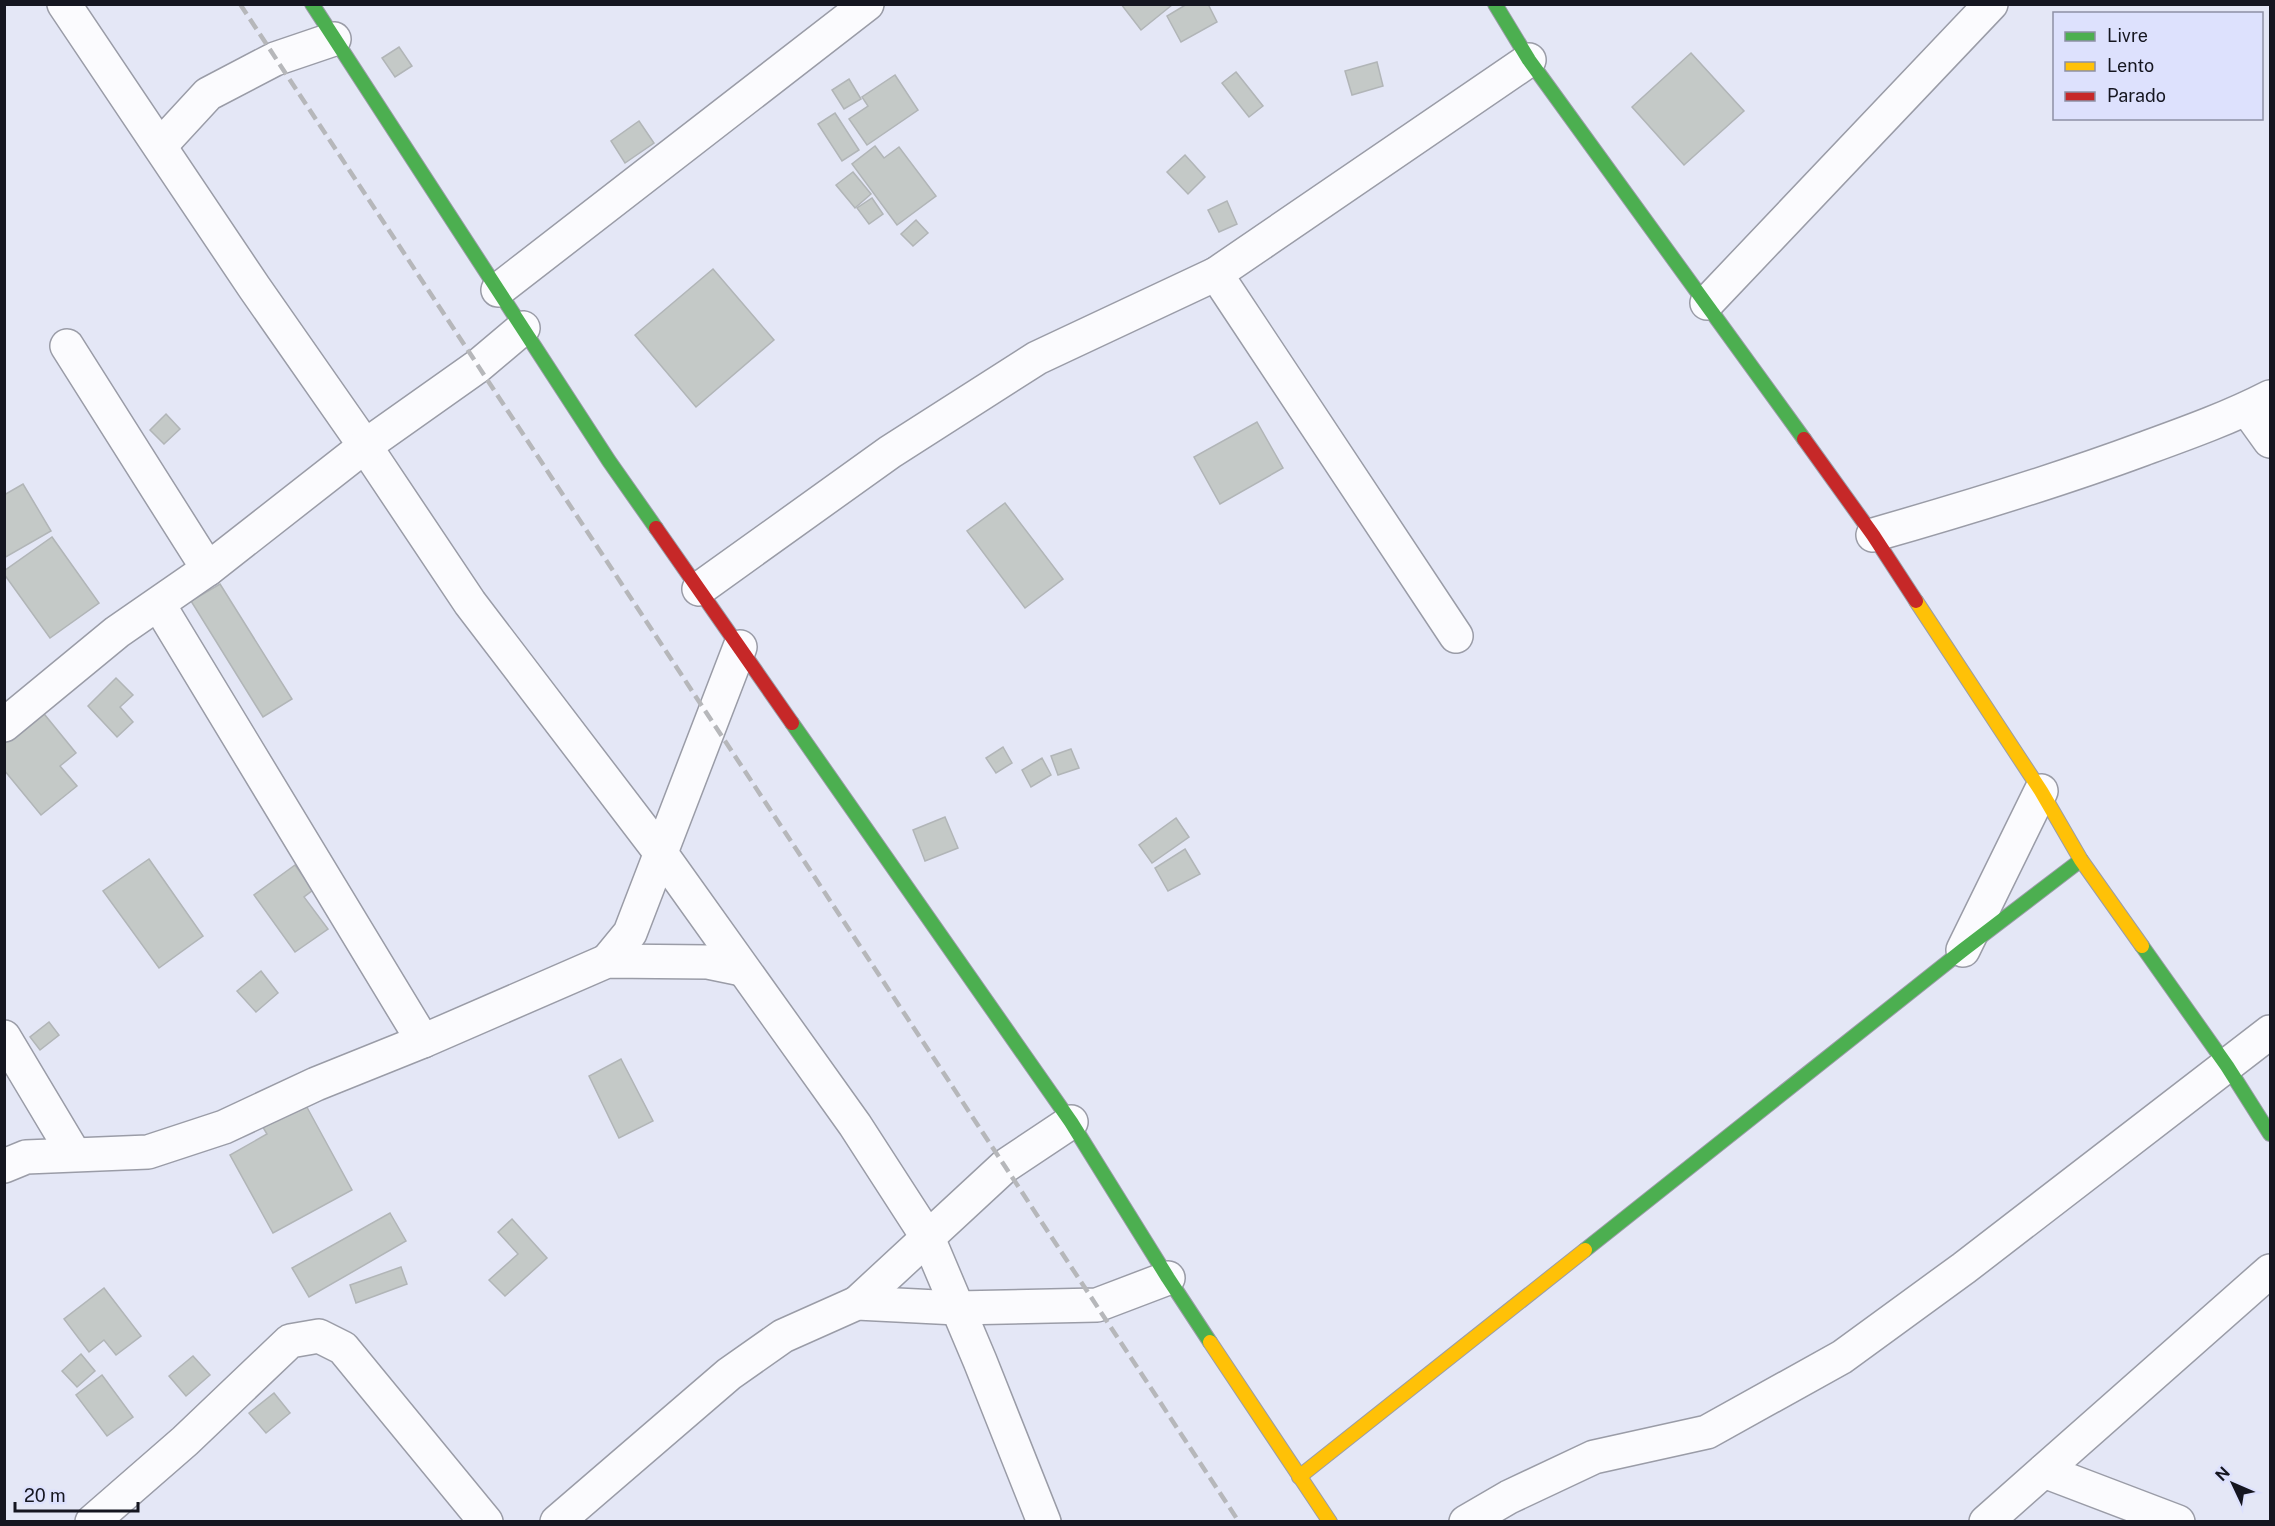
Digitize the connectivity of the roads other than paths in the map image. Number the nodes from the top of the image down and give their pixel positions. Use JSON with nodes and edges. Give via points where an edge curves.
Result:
{"nodes":[{"id":1,"x":64,"y":4,"type":"edge"},
{"id":2,"x":312,"y":4,"type":"edge"},
{"id":3,"x":867,"y":4,"type":"edge"},
{"id":4,"x":1496,"y":4,"type":"edge"},
{"id":5,"x":1991,"y":4,"type":"edge"},
{"id":6,"x":334,"y":39,"type":"junction"},
{"id":7,"x":1528,"y":60,"type":"junction"},
{"id":8,"x":160,"y":146,"type":"junction"},
{"id":9,"x":1216,"y":274,"type":"junction"},
{"id":10,"x":498,"y":290,"type":"junction"},
{"id":11,"x":1707,"y":303,"type":"junction"},
{"id":12,"x":523,"y":328,"type":"junction"},
{"id":13,"x":67,"y":346,"type":"dead end"},
{"id":14,"x":2259,"y":403,"type":"edge"},
{"id":15,"x":2271,"y":441,"type":"edge"},
{"id":16,"x":365,"y":446,"type":"junction"},
{"id":17,"x":1873,"y":535,"type":"junction"},
{"id":18,"x":208,"y":569,"type":"junction"},
{"id":19,"x":699,"y":589,"type":"junction"},
{"id":20,"x":159,"y":604,"type":"junction"},
{"id":21,"x":1456,"y":636,"type":"dead end"},
{"id":22,"x":740,"y":647,"type":"junction"},
{"id":23,"x":4,"y":725,"type":"edge"},
{"id":24,"x":2041,"y":791,"type":"junction"},
{"id":25,"x":660,"y":852,"type":"junction"},
{"id":26,"x":2080,"y":860,"type":"junction"},
{"id":27,"x":1963,"y":950,"type":"junction"},
{"id":28,"x":607,"y":960,"type":"junction"},
{"id":29,"x":742,"y":969,"type":"junction"},
{"id":30,"x":2271,"y":1032,"type":"edge"},
{"id":31,"x":4,"y":1037,"type":"edge"},
{"id":32,"x":423,"y":1041,"type":"junction"},
{"id":33,"x":2227,"y":1066,"type":"junction"},
{"id":34,"x":1071,"y":1122,"type":"junction"},
{"id":35,"x":2271,"y":1134,"type":"edge"},
{"id":36,"x":74,"y":1154,"type":"junction"},
{"id":37,"x":4,"y":1166,"type":"edge"},
{"id":38,"x":928,"y":1238,"type":"junction"},
{"id":39,"x":2271,"y":1271,"type":"edge"},
{"id":40,"x":1168,"y":1278,"type":"junction"},
{"id":41,"x":857,"y":1303,"type":"junction"},
{"id":42,"x":957,"y":1308,"type":"junction"},
{"id":43,"x":2044,"y":1471,"type":"junction"},
{"id":44,"x":1299,"y":1478,"type":"junction"},
{"id":45,"x":92,"y":1521,"type":"edge"},
{"id":46,"x":486,"y":1521,"type":"edge"},
{"id":47,"x":557,"y":1521,"type":"edge"},
{"id":48,"x":1044,"y":1521,"type":"edge"},
{"id":49,"x":1330,"y":1521,"type":"edge"},
{"id":50,"x":1466,"y":1521,"type":"edge"},
{"id":51,"x":1986,"y":1521,"type":"edge"},
{"id":52,"x":2178,"y":1521,"type":"edge"}],
"edges":[{"from":1,"to":8,"type":"street"},
{"from":2,"to":6,"type":"street"},
{"from":3,"to":10,"type":"street"},
{"from":4,"to":7,"type":"street"},
{"from":5,"to":11,"type":"street"},
{"from":6,"to":8,"type":"street","via":[[275,59],[208,94]]},
{"from":6,"to":10,"type":"street"},
{"from":7,"to":9,"type":"street"},
{"from":7,"to":11,"type":"street"},
{"from":8,"to":16,"type":"street"},
{"from":9,"to":19,"type":"street","via":[[1037,358],[890,452]]},
{"from":9,"to":21,"type":"street"},
{"from":10,"to":12,"type":"street"},
{"from":11,"to":17,"type":"street"},
{"from":12,"to":16,"type":"street","via":[[478,366]]},
{"from":12,"to":19,"type":"street","via":[[609,461]]},
{"from":13,"to":18,"type":"street"},
{"from":14,"to":15,"type":"street"},
{"from":14,"to":17,"type":"street","via":[[2232,417],[2098,465]]},
{"from":16,"to":18,"type":"street"},
{"from":16,"to":25,"type":"street","via":[[470,603]]},
{"from":17,"to":24,"type":"street"},
{"from":18,"to":20,"type":"street"},
{"from":19,"to":22,"type":"street"},
{"from":20,"to":23,"type":"street","via":[[117,632]]},
{"from":20,"to":32,"type":"street"},
{"from":22,"to":25,"type":"street"},
{"from":22,"to":34,"type":"street"},
{"from":24,"to":26,"type":"street"},
{"from":24,"to":27,"type":"street"},
{"from":25,"to":28,"type":"street","via":[[630,933]]},
{"from":25,"to":29,"type":"street"},
{"from":26,"to":27,"type":"street"},
{"from":26,"to":33,"type":"street"},
{"from":27,"to":44,"type":"street"},
{"from":28,"to":29,"type":"street","via":[[708,962]]},
{"from":28,"to":32,"type":"street"},
{"from":29,"to":38,"type":"street","via":[[855,1125]]},
{"from":30,"to":33,"type":"street"},
{"from":31,"to":36,"type":"street"},
{"from":32,"to":36,"type":"street","via":[[224,1127],[148,1152]]},
{"from":33,"to":35,"type":"street"},
{"from":33,"to":50,"type":"street","via":[[1842,1357],[1707,1432],[1594,1457]]},
{"from":34,"to":38,"type":"street","via":[[1005,1167]]},
{"from":34,"to":40,"type":"street"},
{"from":36,"to":37,"type":"street","via":[[26,1157]]},
{"from":38,"to":41,"type":"street"},
{"from":38,"to":42,"type":"street"},
{"from":39,"to":43,"type":"street"},
{"from":40,"to":42,"type":"street","via":[[1097,1305]]},
{"from":40,"to":44,"type":"street"},
{"from":41,"to":42,"type":"street"},
{"from":41,"to":47,"type":"street","via":[[783,1336],[729,1374]]},
{"from":42,"to":48,"type":"street"},
{"from":43,"to":51,"type":"street"},
{"from":43,"to":52,"type":"street"},
{"from":44,"to":49,"type":"street"},
{"from":45,"to":46,"type":"street","via":[[290,1341],[319,1336],[343,1348]]}]}
